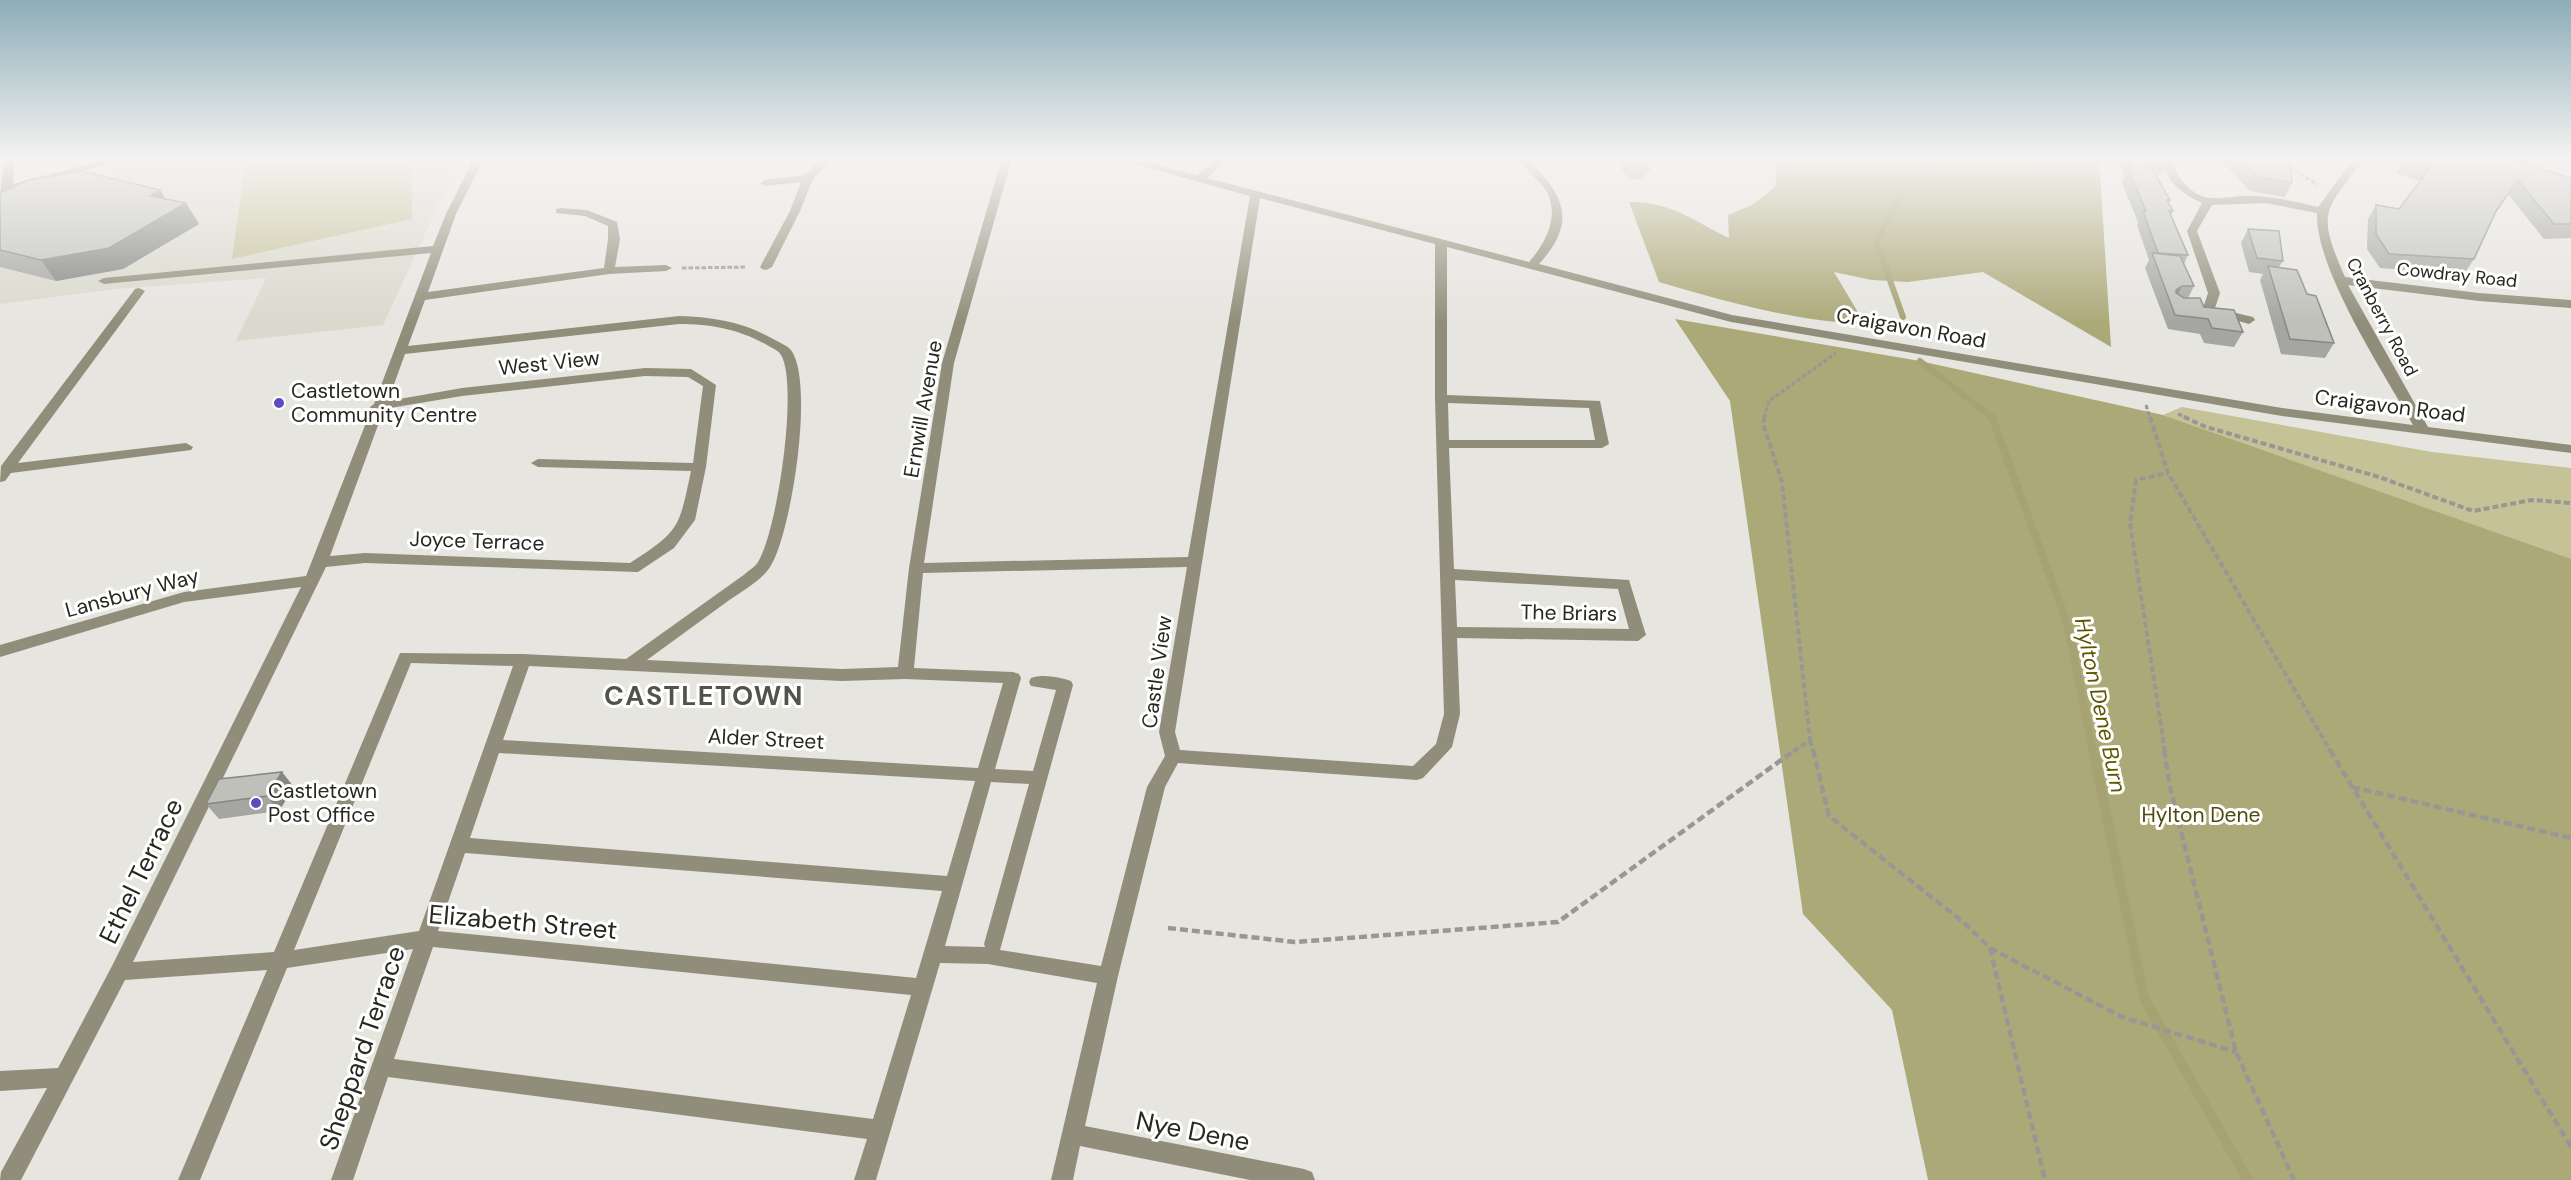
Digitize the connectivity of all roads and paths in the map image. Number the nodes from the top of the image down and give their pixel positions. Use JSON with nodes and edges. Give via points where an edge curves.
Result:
{"nodes":[{"id":1,"x":451,"y":213,"type":"edge"},
{"id":2,"x":586,"y":213,"type":"edge"},
{"id":3,"x":794,"y":213,"type":"edge"},
{"id":4,"x":990,"y":213,"type":"edge"},
{"id":5,"x":1252,"y":213,"type":"edge"},
{"id":6,"x":1326,"y":213,"type":"edge"},
{"id":7,"x":1558,"y":213,"type":"edge"},
{"id":8,"x":2202,"y":213,"type":"edge"},
{"id":9,"x":2321,"y":213,"type":"edge"},
{"id":10,"x":1441,"y":242,"type":"junction"},
{"id":11,"x":438,"y":249,"type":"junction"},
{"id":12,"x":1533,"y":264,"type":"junction"},
{"id":13,"x":766,"y":267,"type":"joint"},
{"id":14,"x":666,"y":268,"type":"joint"},
{"id":15,"x":609,"y":271,"type":"junction"},
{"id":16,"x":2339,"y":280,"type":"junction"},
{"id":17,"x":104,"y":282,"type":"dead end"},
{"id":18,"x":139,"y":291,"type":"dead end"},
{"id":19,"x":420,"y":297,"type":"junction"},
{"id":20,"x":2571,"y":304,"type":"edge"},
{"id":21,"x":2249,"y":320,"type":"dead end"},
{"id":22,"x":1856,"y":339,"type":"junction"},
{"id":23,"x":398,"y":351,"type":"junction"},
{"id":24,"x":1441,"y":399,"type":"junction"},
{"id":25,"x":2154,"y":403,"type":"dead end"},
{"id":26,"x":376,"y":407,"type":"junction"},
{"id":27,"x":2175,"y":413,"type":"dead end"},
{"id":28,"x":2422,"y":430,"type":"junction"},
{"id":29,"x":1443,"y":444,"type":"junction"},
{"id":30,"x":186,"y":447,"type":"dead end"},
{"id":31,"x":2571,"y":449,"type":"edge"},
{"id":32,"x":538,"y":463,"type":"dead end"},
{"id":33,"x":699,"y":466,"type":"junction"},
{"id":34,"x":2168,"y":473,"type":"junction"},
{"id":35,"x":3,"y":474,"type":"edge"},
{"id":36,"x":2571,"y":503,"type":"edge"},
{"id":37,"x":321,"y":562,"type":"junction"},
{"id":38,"x":1195,"y":562,"type":"junction"},
{"id":39,"x":916,"y":568,"type":"junction"},
{"id":40,"x":1447,"y":574,"type":"junction"},
{"id":41,"x":311,"y":581,"type":"junction"},
{"id":42,"x":1449,"y":633,"type":"junction"},
{"id":43,"x":0,"y":651,"type":"edge"},
{"id":44,"x":523,"y":660,"type":"junction"},
{"id":45,"x":629,"y":665,"type":"junction"},
{"id":46,"x":904,"y":673,"type":"junction"},
{"id":47,"x":1037,"y":682,"type":"dead end"},
{"id":48,"x":1810,"y":740,"type":"junction"},
{"id":49,"x":493,"y":746,"type":"junction"},
{"id":50,"x":1173,"y":756,"type":"junction"},
{"id":51,"x":986,"y":775,"type":"junction"},
{"id":52,"x":1038,"y":778,"type":"junction"},
{"id":53,"x":2351,"y":787,"type":"junction"},
{"id":54,"x":2571,"y":838,"type":"edge"},
{"id":55,"x":459,"y":845,"type":"junction"},
{"id":56,"x":954,"y":884,"type":"junction"},
{"id":57,"x":1168,"y":928,"type":"dead end"},
{"id":58,"x":428,"y":938,"type":"junction"},
{"id":59,"x":993,"y":944,"type":"dead end"},
{"id":60,"x":1990,"y":948,"type":"junction"},
{"id":61,"x":933,"y":954,"type":"junction"},
{"id":62,"x":283,"y":960,"type":"junction"},
{"id":63,"x":119,"y":972,"type":"junction"},
{"id":64,"x":1108,"y":976,"type":"junction"},
{"id":65,"x":922,"y":987,"type":"junction"},
{"id":66,"x":2236,"y":1052,"type":"junction"},
{"id":67,"x":382,"y":1067,"type":"junction"},
{"id":68,"x":62,"y":1077,"type":"junction"},
{"id":69,"x":0,"y":1081,"type":"edge"},
{"id":70,"x":880,"y":1130,"type":"junction"},
{"id":71,"x":1072,"y":1134,"type":"junction"},
{"id":72,"x":2571,"y":1147,"type":"edge"},
{"id":73,"x":9,"y":1180,"type":"edge"},
{"id":74,"x":189,"y":1180,"type":"edge"},
{"id":75,"x":342,"y":1180,"type":"edge"},
{"id":76,"x":865,"y":1180,"type":"edge"},
{"id":77,"x":1062,"y":1180,"type":"edge"},
{"id":78,"x":1304,"y":1180,"type":"edge"},
{"id":79,"x":2045,"y":1180,"type":"edge"},
{"id":80,"x":2294,"y":1180,"type":"edge"}],
"edges":[{"from":1,"to":11,"type":"street","name":"Ethel Terrace"},
{"from":2,"to":15,"type":"street","via":[[612,224]]},
{"from":3,"to":13,"type":"street"},
{"from":4,"to":39,"type":"street","name":"Ernwill Avenue","via":[[948,363]]},
{"from":5,"to":38,"type":"street","name":"Castle View"},
{"from":6,"to":10,"type":"street","name":"Craigavon Road"},
{"from":7,"to":12,"type":"street","via":[[1548,249]]},
{"from":8,"to":21,"type":"street","via":[[2192,231],[2214,293],[2203,308]]},
{"from":9,"to":16,"type":"street","name":"Cranberry Road","via":[[2321,233]]},
{"from":10,"to":12,"type":"street","name":"Craigavon Road"},
{"from":10,"to":24,"type":"street"},
{"from":11,"to":17,"type":"street"},
{"from":11,"to":19,"type":"street","name":"Ethel Terrace"},
{"from":12,"to":22,"type":"street","name":"Craigavon Road","via":[[1731,318]]},
{"from":13,"to":14,"type":"path"},
{"from":14,"to":15,"type":"street"},
{"from":15,"to":19,"type":"street"},
{"from":16,"to":20,"type":"street","name":"Cowdray Road"},
{"from":16,"to":28,"type":"street","name":"Cranberry Road"},
{"from":18,"to":35,"type":"street"},
{"from":19,"to":23,"type":"street","name":"Ethel Terrace"},
{"from":22,"to":28,"type":"street","name":"Craigavon Road","via":[[2282,412]]},
{"from":22,"to":48,"type":"path","via":[[1769,401],[1763,424],[1782,482]]},
{"from":23,"to":26,"type":"street","name":"Ethel Terrace"},
{"from":23,"to":45,"type":"street","via":[[707,320],[748,328],[786,352],[794,368],[792,457],[765,563]]},
{"from":24,"to":29,"type":"street"},
{"from":24,"to":29,"type":"street","via":[[1595,405],[1602,444]]},
{"from":25,"to":34,"type":"path","via":[[2144,398]]},
{"from":26,"to":33,"type":"street","name":"West View","via":[[474,390],[645,372],[691,372],[710,386]]},
{"from":26,"to":37,"type":"street","name":"Ethel Terrace"},
{"from":27,"to":36,"type":"path","via":[[2205,427],[2379,477],[2473,511],[2532,500]]},
{"from":28,"to":31,"type":"street","name":"Craigavon Road"},
{"from":29,"to":40,"type":"street"},
{"from":30,"to":35,"type":"street"},
{"from":32,"to":33,"type":"street"},
{"from":33,"to":37,"type":"street","name":"Joyce Terrace","via":[[688,520],[669,545],[633,568],[364,558]]},
{"from":34,"to":53,"type":"path"},
{"from":34,"to":66,"type":"path","via":[[2136,480],[2130,523],[2170,787]]},
{"from":37,"to":41,"type":"street","name":"Ethel Terrace"},
{"from":38,"to":39,"type":"street"},
{"from":38,"to":50,"type":"street","name":"Castle View","via":[[1167,732]]},
{"from":39,"to":46,"type":"street","name":"Ernwill Avenue"},
{"from":40,"to":42,"type":"street"},
{"from":40,"to":42,"type":"street","name":"The Briars","via":[[1624,584],[1638,635]]},
{"from":41,"to":43,"type":"street","name":"Lansbury Way","via":[[184,597]]},
{"from":41,"to":63,"type":"street","name":"Ethel Terrace"},
{"from":42,"to":50,"type":"street","via":[[1452,714],[1444,747],[1418,773]]},
{"from":44,"to":45,"type":"street"},
{"from":44,"to":49,"type":"street","name":"Sheppard Terrace"},
{"from":44,"to":62,"type":"street","via":[[406,657]]},
{"from":45,"to":46,"type":"street","via":[[842,675]]},
{"from":46,"to":51,"type":"street","via":[[1012,678]]},
{"from":47,"to":52,"type":"street","via":[[1065,685]]},
{"from":48,"to":57,"type":"path","via":[[1558,922],[1295,942]]},
{"from":48,"to":60,"type":"path","via":[[1828,816],[1963,922]]},
{"from":49,"to":51,"type":"street","name":"Alder Street"},
{"from":49,"to":55,"type":"street","name":"Sheppard Terrace"},
{"from":50,"to":64,"type":"street","name":"Castle View","via":[[1156,787]]},
{"from":51,"to":52,"type":"street","name":"Alder Street"},
{"from":51,"to":56,"type":"street"},
{"from":52,"to":59,"type":"street"},
{"from":53,"to":54,"type":"path"},
{"from":53,"to":72,"type":"path"},
{"from":55,"to":56,"type":"street"},
{"from":55,"to":58,"type":"street","name":"Sheppard Terrace"},
{"from":56,"to":61,"type":"street"},
{"from":58,"to":62,"type":"street","name":"Elizabeth Street"},
{"from":58,"to":65,"type":"street","name":"Elizabeth Street"},
{"from":58,"to":67,"type":"street","name":"Sheppard Terrace"},
{"from":60,"to":66,"type":"path","via":[[2133,1021]]},
{"from":60,"to":79,"type":"path"},
{"from":61,"to":64,"type":"street","via":[[988,956]]},
{"from":61,"to":65,"type":"street"},
{"from":62,"to":63,"type":"street","name":"Elizabeth Street"},
{"from":62,"to":74,"type":"street"},
{"from":63,"to":68,"type":"street","name":"Ethel Terrace"},
{"from":64,"to":71,"type":"street","name":"Castle View"},
{"from":65,"to":70,"type":"street"},
{"from":66,"to":80,"type":"path"},
{"from":67,"to":70,"type":"street"},
{"from":67,"to":75,"type":"street","name":"Sheppard Terrace"},
{"from":68,"to":69,"type":"street"},
{"from":68,"to":73,"type":"street","name":"Ethel Terrace"},
{"from":70,"to":76,"type":"street"},
{"from":71,"to":77,"type":"street","name":"Castle View"},
{"from":71,"to":78,"type":"street","name":"Nye Dene"}]}
